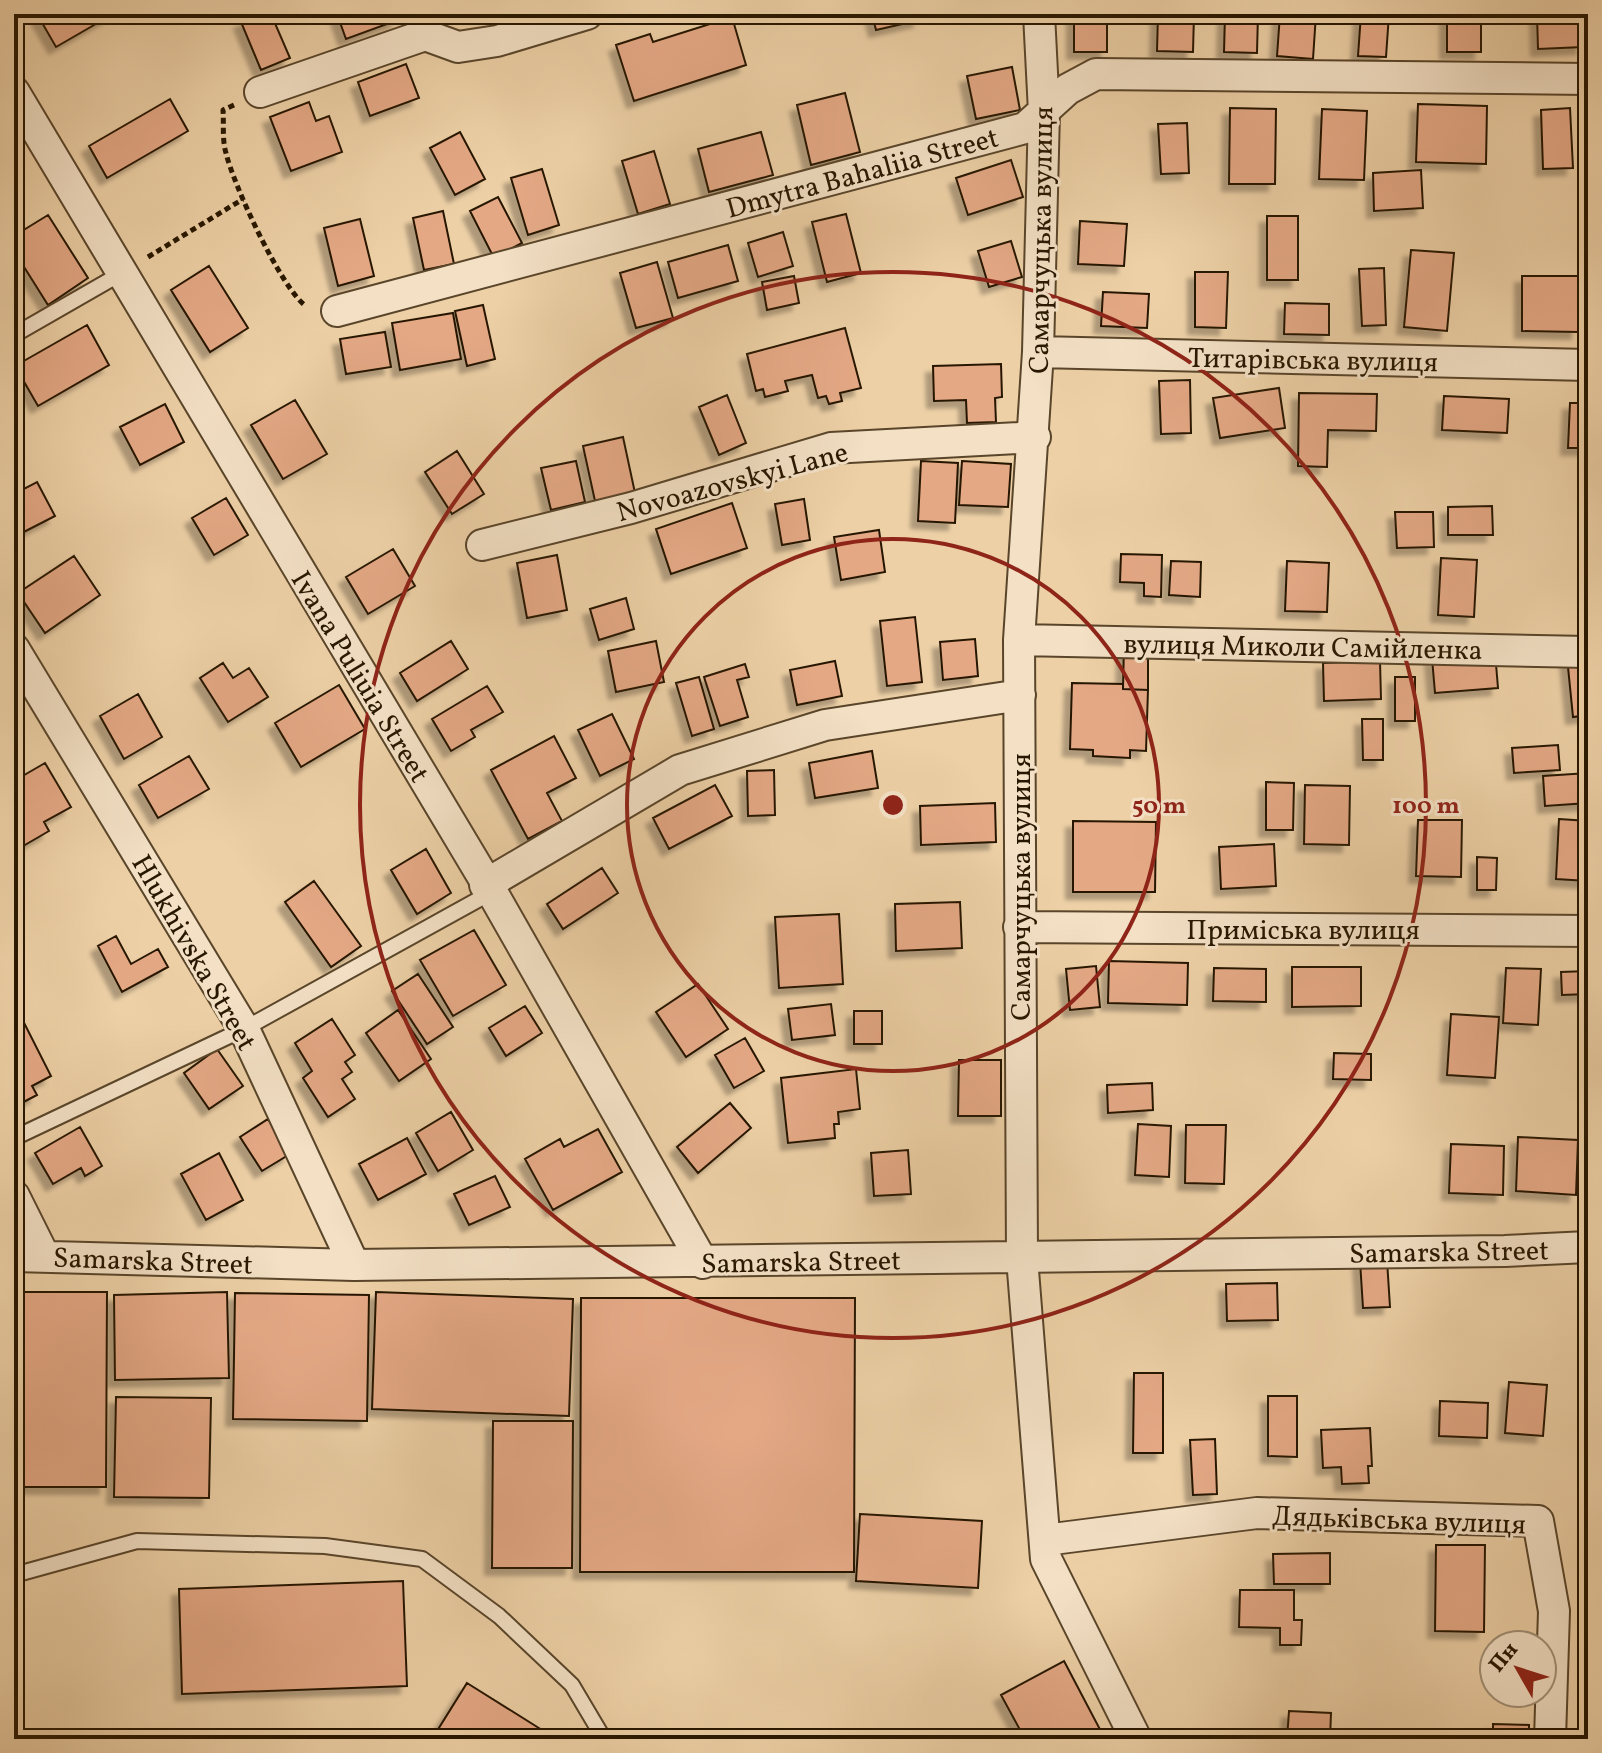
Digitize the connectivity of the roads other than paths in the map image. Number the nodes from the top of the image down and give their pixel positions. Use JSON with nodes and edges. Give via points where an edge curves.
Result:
{"nodes":[{"id":1,"x":587,"y":14,"type":"edge"},
{"id":2,"x":1039,"y":14,"type":"edge"},
{"id":3,"x":421,"y":25,"type":"edge"},
{"id":4,"x":1588,"y":79,"type":"edge"},
{"id":5,"x":14,"y":92,"type":"edge"},
{"id":6,"x":260,"y":92,"type":"road end"},
{"id":7,"x":1044,"y":112,"type":"junction"},
{"id":8,"x":122,"y":273,"type":"junction"},
{"id":9,"x":337,"y":311,"type":"road end"},
{"id":10,"x":14,"y":335,"type":"edge"},
{"id":11,"x":1038,"y":352,"type":"junction"},
{"id":12,"x":1588,"y":365,"type":"edge"},
{"id":13,"x":1035,"y":437,"type":"junction"},
{"id":14,"x":482,"y":545,"type":"dead end"},
{"id":15,"x":1019,"y":640,"type":"junction"},
{"id":16,"x":14,"y":649,"type":"edge"},
{"id":17,"x":1588,"y":652,"type":"edge"},
{"id":18,"x":1020,"y":695,"type":"junction"},
{"id":19,"x":488,"y":888,"type":"junction"},
{"id":20,"x":1019,"y":927,"type":"junction"},
{"id":21,"x":1588,"y":931,"type":"edge"},
{"id":22,"x":244,"y":1029,"type":"junction"},
{"id":23,"x":14,"y":1138,"type":"edge"},
{"id":24,"x":14,"y":1196,"type":"edge"},
{"id":25,"x":1588,"y":1247,"type":"edge"},
{"id":26,"x":14,"y":1256,"type":"edge"},
{"id":27,"x":44,"y":1256,"type":"junction"},
{"id":28,"x":1022,"y":1258,"type":"junction"},
{"id":29,"x":703,"y":1263,"type":"junction"},
{"id":30,"x":354,"y":1265,"type":"junction"},
{"id":31,"x":1045,"y":1540,"type":"junction"},
{"id":32,"x":14,"y":1575,"type":"edge"},
{"id":33,"x":604,"y":1739,"type":"edge"},
{"id":34,"x":1136,"y":1739,"type":"edge"},
{"id":35,"x":1550,"y":1739,"type":"edge"}],
"edges":[{"from":1,"to":3,"type":"street","via":[[458,47]]},
{"from":2,"to":7,"type":"street","name":"Самарчуцька вулиця"},
{"from":3,"to":6,"type":"street"},
{"from":4,"to":7,"type":"street","name":"Dmytra Bahaliia Street","via":[[1096,74],[1068,89]]},
{"from":5,"to":8,"type":"street","name":"Ivana Puliuia Street"},
{"from":7,"to":9,"type":"street","name":"Dmytra Bahaliia Street","via":[[1025,128],[999,136]]},
{"from":7,"to":11,"type":"street","name":"Самарчуцька вулиця"},
{"from":8,"to":10,"type":"lane"},
{"from":8,"to":19,"type":"street","name":"Ivana Puliuia Street"},
{"from":11,"to":12,"type":"street","name":"Титарівська вулиця"},
{"from":11,"to":13,"type":"street","name":"Самарчуцька вулиця"},
{"from":13,"to":14,"type":"street","name":"Novoazovskyi Lane","via":[[831,448],[631,508]]},
{"from":13,"to":15,"type":"street","name":"Самарчуцька вулиця"},
{"from":15,"to":17,"type":"street","name":"вулиця Миколи Самійленка"},
{"from":15,"to":18,"type":"street","name":"Самарчуцька вулиця"},
{"from":16,"to":22,"type":"street","name":"Hlukhivska Street"},
{"from":18,"to":19,"type":"street","via":[[825,725],[680,770]]},
{"from":18,"to":20,"type":"street","name":"Самарчуцька вулиця"},
{"from":19,"to":22,"type":"lane"},
{"from":19,"to":29,"type":"street","name":"Ivana Puliuia Street"},
{"from":20,"to":21,"type":"street","name":"Приміська вулиця"},
{"from":20,"to":28,"type":"street","name":"Самарчуцька вулиця"},
{"from":22,"to":23,"type":"lane"},
{"from":22,"to":30,"type":"street","name":"Hlukhivska Street"},
{"from":24,"to":27,"type":"street"},
{"from":25,"to":28,"type":"street","name":"Samarska Street"},
{"from":26,"to":27,"type":"street","name":"Samarska Street"},
{"from":27,"to":30,"type":"street","name":"Samarska Street"},
{"from":28,"to":29,"type":"street","name":"Samarska Street"},
{"from":28,"to":31,"type":"street","name":"Самарчуцька вулиця"},
{"from":29,"to":30,"type":"street","name":"Samarska Street"},
{"from":31,"to":34,"type":"street","name":"Самарчуцька вулиця","via":[[1046,1559]]},
{"from":31,"to":35,"type":"street","name":"Дядьківська вулиця","via":[[1257,1513],[1538,1521],[1554,1611]]},
{"from":32,"to":33,"type":"lane","via":[[137,1541],[325,1546],[422,1559],[499,1616],[572,1685]]}]}
